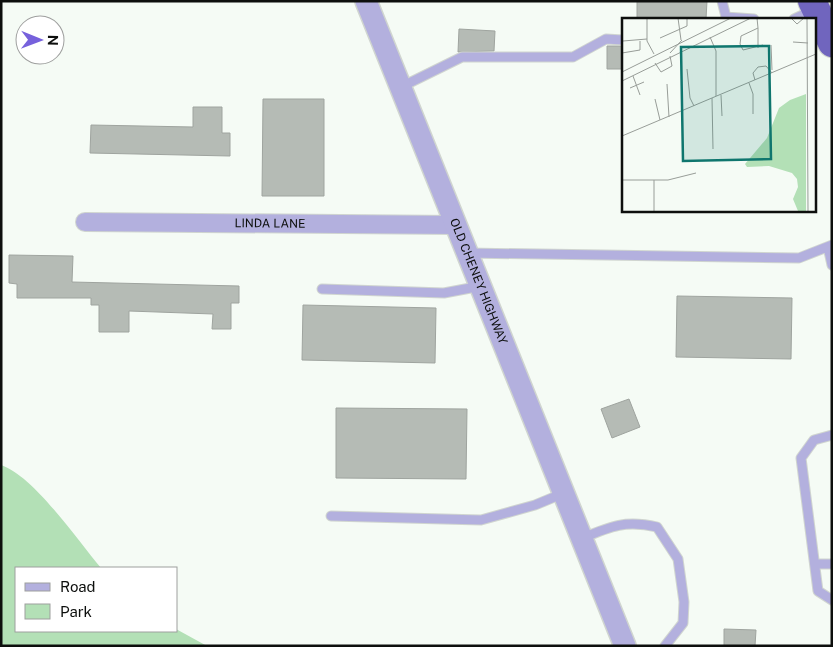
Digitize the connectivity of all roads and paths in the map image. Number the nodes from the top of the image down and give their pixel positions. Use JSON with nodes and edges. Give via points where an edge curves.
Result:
{"nodes":[{"id":1,"x":366,"y":1,"type":"edge"},
{"id":2,"x":722,"y":1,"type":"edge"},
{"id":3,"x":740,"y":18,"type":"edge"},
{"id":4,"x":816,"y":22,"type":"edge"},
{"id":5,"x":622,"y":40,"type":"edge"},
{"id":6,"x":832,"y":43,"type":"edge"},
{"id":7,"x":400,"y":87,"type":"junction"},
{"id":8,"x":84,"y":222,"type":"dead end"},
{"id":9,"x":457,"y":225,"type":"junction"},
{"id":10,"x":830,"y":246,"type":"edge"},
{"id":11,"x":468,"y":253,"type":"junction"},
{"id":12,"x":832,"y":265,"type":"edge"},
{"id":13,"x":481,"y":286,"type":"junction"},
{"id":14,"x":322,"y":289,"type":"dead end"},
{"id":15,"x":832,"y":436,"type":"edge"},
{"id":16,"x":564,"y":493,"type":"junction"},
{"id":17,"x":331,"y":516,"type":"dead end"},
{"id":18,"x":582,"y":538,"type":"junction"},
{"id":19,"x":814,"y":564,"type":"junction"},
{"id":20,"x":832,"y":564,"type":"edge"},
{"id":21,"x":832,"y":600,"type":"edge"},
{"id":22,"x":626,"y":646,"type":"edge"},
{"id":23,"x":665,"y":646,"type":"edge"}],
"edges":[{"from":1,"to":7,"type":"street","name":"OLD CHENEY HIGHWAY"},
{"from":2,"to":3,"type":"lane","via":[[726,17]]},
{"from":4,"to":6,"type":"highway"},
{"from":5,"to":7,"type":"lane","via":[[606,40],[573,58],[462,57]]},
{"from":7,"to":9,"type":"street","name":"OLD CHENEY HIGHWAY"},
{"from":8,"to":9,"type":"street","name":"LINDA LANE"},
{"from":9,"to":11,"type":"street","name":"OLD CHENEY HIGHWAY"},
{"from":10,"to":11,"type":"lane","via":[[799,258]]},
{"from":10,"to":12,"type":"lane"},
{"from":11,"to":13,"type":"street","name":"OLD CHENEY HIGHWAY"},
{"from":13,"to":14,"type":"lane","via":[[444,293]]},
{"from":13,"to":16,"type":"street","name":"OLD CHENEY HIGHWAY"},
{"from":15,"to":19,"type":"lane","via":[[814,440],[801,458]]},
{"from":16,"to":17,"type":"lane","via":[[481,520]]},
{"from":16,"to":18,"type":"street","name":"OLD CHENEY HIGHWAY"},
{"from":18,"to":22,"type":"street","name":"OLD CHENEY HIGHWAY"},
{"from":18,"to":23,"type":"lane","via":[[610,527],[637,522],[657,527],[678,559],[684,602],[683,623]]},
{"from":19,"to":20,"type":"lane"},
{"from":19,"to":21,"type":"lane","via":[[818,591]]}]}
